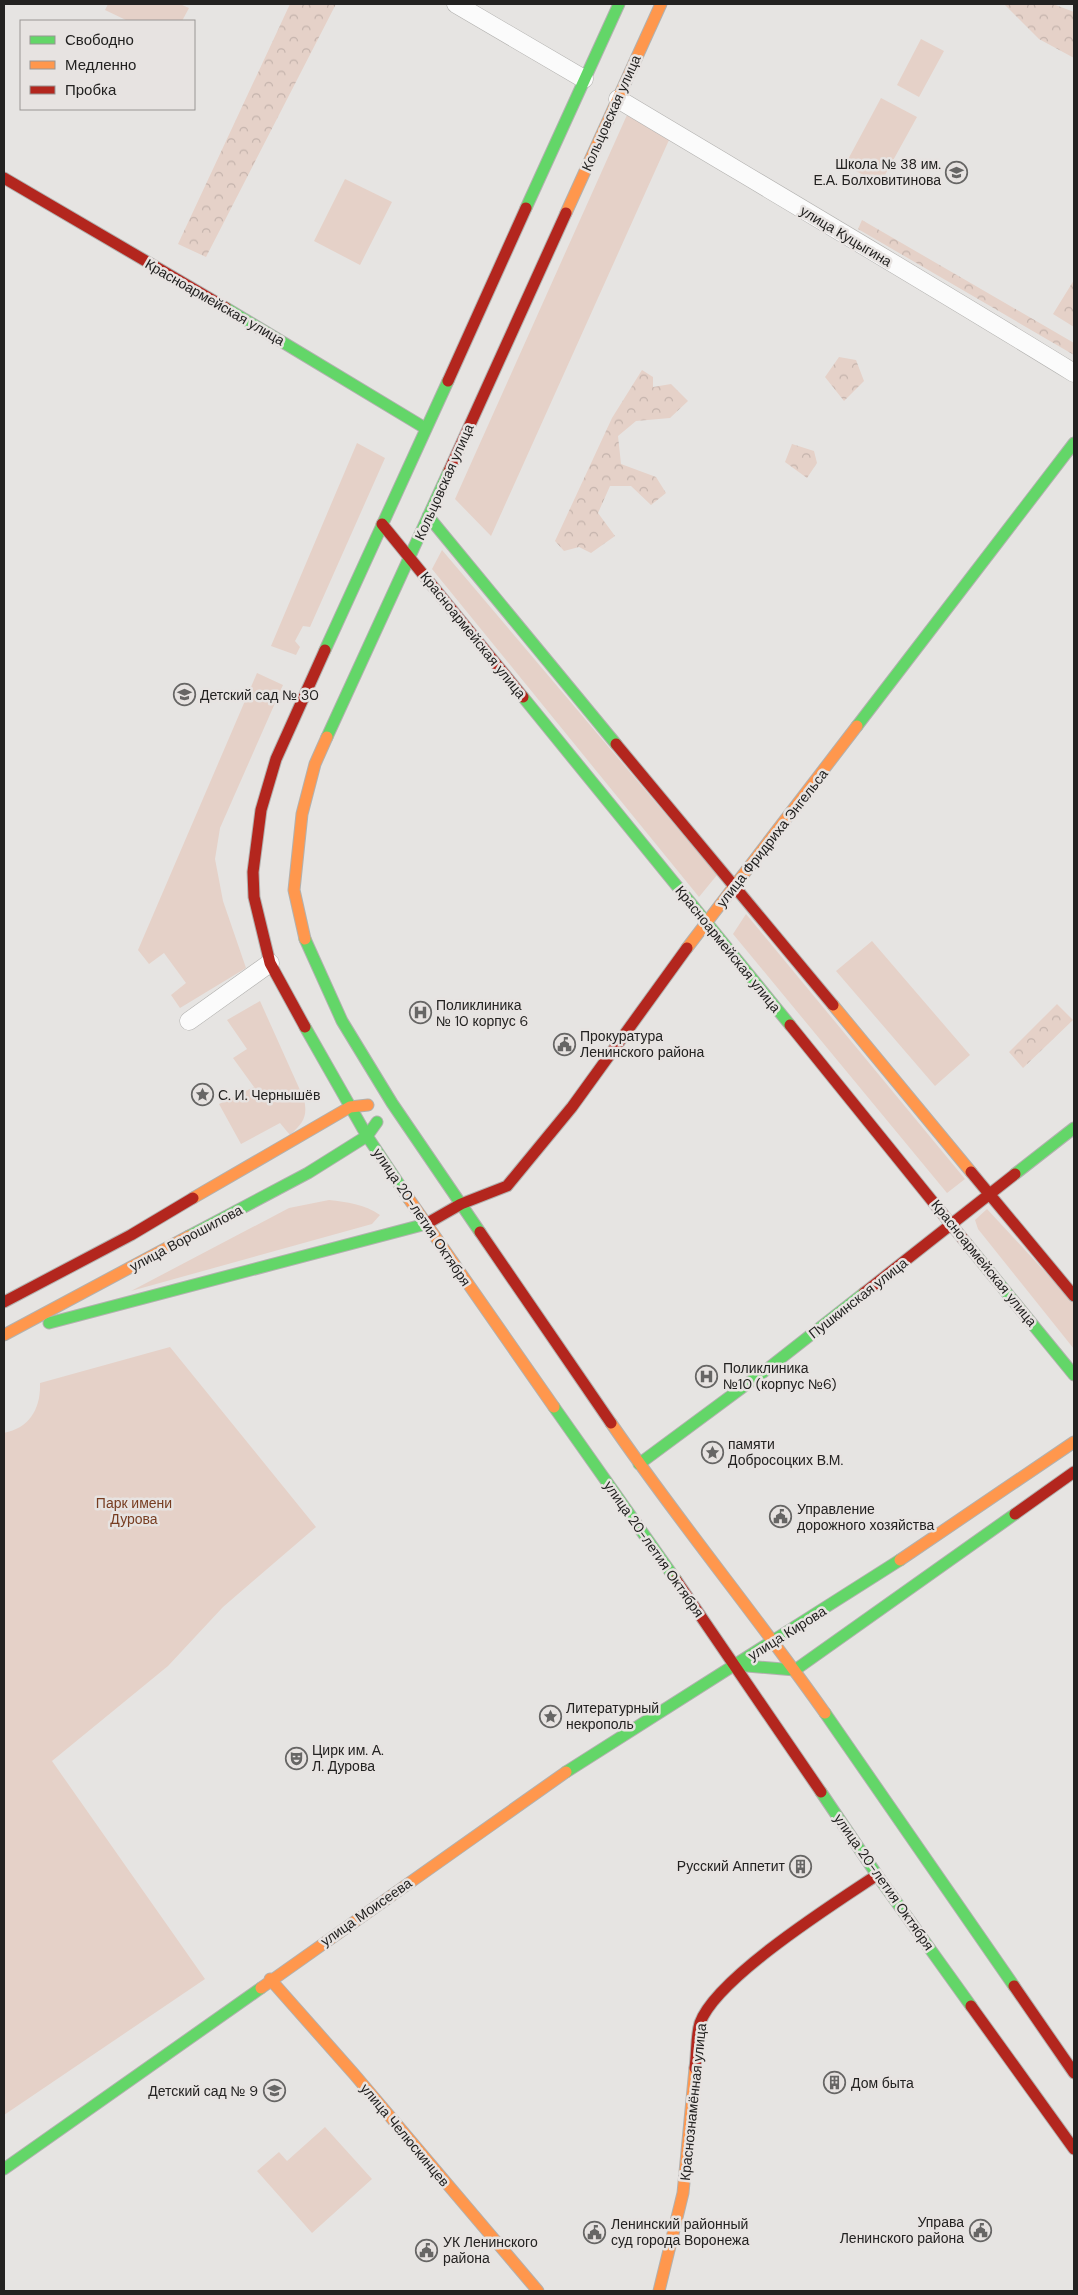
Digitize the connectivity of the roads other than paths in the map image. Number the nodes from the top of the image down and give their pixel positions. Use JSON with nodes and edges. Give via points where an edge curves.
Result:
{"nodes":[{"id":1,"x":456,"y":4,"type":"edge"},
{"id":2,"x":619,"y":4,"type":"edge"},
{"id":3,"x":661,"y":4,"type":"edge"},
{"id":4,"x":584,"y":80,"type":"junction"},
{"id":5,"x":618,"y":99,"type":"junction"},
{"id":6,"x":4,"y":178,"type":"edge"},
{"id":7,"x":1074,"y":373,"type":"edge"},
{"id":8,"x":425,"y":428,"type":"junction"},
{"id":9,"x":1074,"y":443,"type":"edge"},
{"id":10,"x":428,"y":516,"type":"junction"},
{"id":11,"x":382,"y":524,"type":"junction"},
{"id":12,"x":410,"y":556,"type":"junction"},
{"id":13,"x":735,"y":887,"type":"junction"},
{"id":14,"x":706,"y":922,"type":"junction"},
{"id":15,"x":270,"y":963,"type":"junction"},
{"id":16,"x":189,"y":1020,"type":"dead end"},
{"id":17,"x":392,"y":1103,"type":"junction"},
{"id":18,"x":350,"y":1107,"type":"junction"},
{"id":19,"x":1074,"y":1128,"type":"edge"},
{"id":20,"x":367,"y":1136,"type":"junction"},
{"id":21,"x":990,"y":1195,"type":"junction"},
{"id":22,"x":461,"y":1204,"type":"junction"},
{"id":23,"x":426,"y":1224,"type":"junction"},
{"id":24,"x":952,"y":1224,"type":"junction"},
{"id":25,"x":1074,"y":1296,"type":"edge"},
{"id":26,"x":4,"y":1302,"type":"edge"},
{"id":27,"x":4,"y":1335,"type":"edge"},
{"id":28,"x":1074,"y":1375,"type":"edge"},
{"id":29,"x":1074,"y":1442,"type":"edge"},
{"id":30,"x":639,"y":1464,"type":"junction"},
{"id":31,"x":1074,"y":1472,"type":"edge"},
{"id":32,"x":773,"y":1643,"type":"junction"},
{"id":33,"x":735,"y":1665,"type":"junction"},
{"id":34,"x":795,"y":1670,"type":"junction"},
{"id":35,"x":877,"y":1875,"type":"junction"},
{"id":36,"x":270,"y":1979,"type":"junction"},
{"id":37,"x":1074,"y":2073,"type":"edge"},
{"id":38,"x":1074,"y":2148,"type":"edge"},
{"id":39,"x":4,"y":2169,"type":"edge"},
{"id":40,"x":538,"y":2291,"type":"edge"},
{"id":41,"x":659,"y":2291,"type":"edge"}],
"edges":[{"from":1,"to":4,"type":"street"},
{"from":2,"to":4,"type":"main road"},
{"from":3,"to":5,"type":"main road","name":"Кольцовская улица"},
{"from":4,"to":8,"type":"main road"},
{"from":5,"to":7,"type":"street","name":"улица Куцыгина"},
{"from":5,"to":10,"type":"main road","name":"Кольцовская улица"},
{"from":6,"to":8,"type":"main road","name":"Красноармейская улица"},
{"from":8,"to":11,"type":"main road"},
{"from":9,"to":13,"type":"main road","name":"улица Фридриха Энгельса"},
{"from":10,"to":12,"type":"main road","name":"Кольцовская улица"},
{"from":10,"to":13,"type":"main road"},
{"from":11,"to":12,"type":"main road","name":"Красноармейская улица"},
{"from":11,"to":15,"type":"main road","name":"улица 20-летия Октября","via":[[276,759],[261,810],[253,872],[254,897]]},
{"from":12,"to":14,"type":"main road","name":"Красноармейская улица"},
{"from":12,"to":17,"type":"main road","name":"Кольцовская улица","via":[[316,764],[302,814],[294,890],[305,940],[318,973],[342,1022]]},
{"from":13,"to":14,"type":"main road","name":"улица Фридриха Энгельса"},
{"from":13,"to":21,"type":"main road"},
{"from":14,"to":22,"type":"main road","name":"улица Фридриха Энгельса","via":[[572,1108],[507,1186]]},
{"from":14,"to":24,"type":"main road","name":"Красноармейская улица"},
{"from":15,"to":16,"type":"street"},
{"from":15,"to":18,"type":"main road","name":"улица 20-летия Октября"},
{"from":17,"to":18,"type":"main road"},
{"from":17,"to":20,"type":"main road"},
{"from":17,"to":22,"type":"main road"},
{"from":18,"to":20,"type":"main road","name":"улица 20-летия Октября"},
{"from":18,"to":26,"type":"main road","name":"улица Ворошилова","via":[[131,1235]]},
{"from":19,"to":21,"type":"main road","name":"Пушкинская улица"},
{"from":20,"to":23,"type":"main road","name":"улица 20-летия Октября"},
{"from":20,"to":27,"type":"main road","name":"улица Ворошилова","via":[[308,1173]]},
{"from":21,"to":24,"type":"main road","name":"Пушкинская улица"},
{"from":21,"to":25,"type":"main road"},
{"from":22,"to":23,"type":"main road","name":"улица Фридриха Энгельса"},
{"from":22,"to":30,"type":"main road"},
{"from":23,"to":27,"type":"main road","name":"улица Фридриха Энгельса"},
{"from":23,"to":33,"type":"main road","name":"улица 20-летия Октября"},
{"from":24,"to":28,"type":"main road","name":"Красноармейская улица"},
{"from":24,"to":30,"type":"main road","name":"Пушкинская улица","via":[[766,1370]]},
{"from":29,"to":32,"type":"main road","name":"улица Кирова"},
{"from":30,"to":32,"type":"main road"},
{"from":31,"to":34,"type":"main road"},
{"from":32,"to":33,"type":"main road","name":"улица Кирова"},
{"from":32,"to":34,"type":"main road"},
{"from":33,"to":34,"type":"main road","name":"улица Кирова"},
{"from":33,"to":35,"type":"main road","name":"улица 20-летия Октября"},
{"from":33,"to":36,"type":"main road","name":"улица Моисеева","via":[[565,1773]]},
{"from":34,"to":37,"type":"main road"},
{"from":35,"to":38,"type":"main road","name":"улица 20-летия Октября"},
{"from":35,"to":41,"type":"main road","name":"Краснознамённая улица","via":[[759,1957],[721,1991],[700,2023],[683,2193]]},
{"from":36,"to":39,"type":"main road","name":"улица Моисеева"},
{"from":36,"to":40,"type":"main road","name":"улица Челюскинцев"}]}
